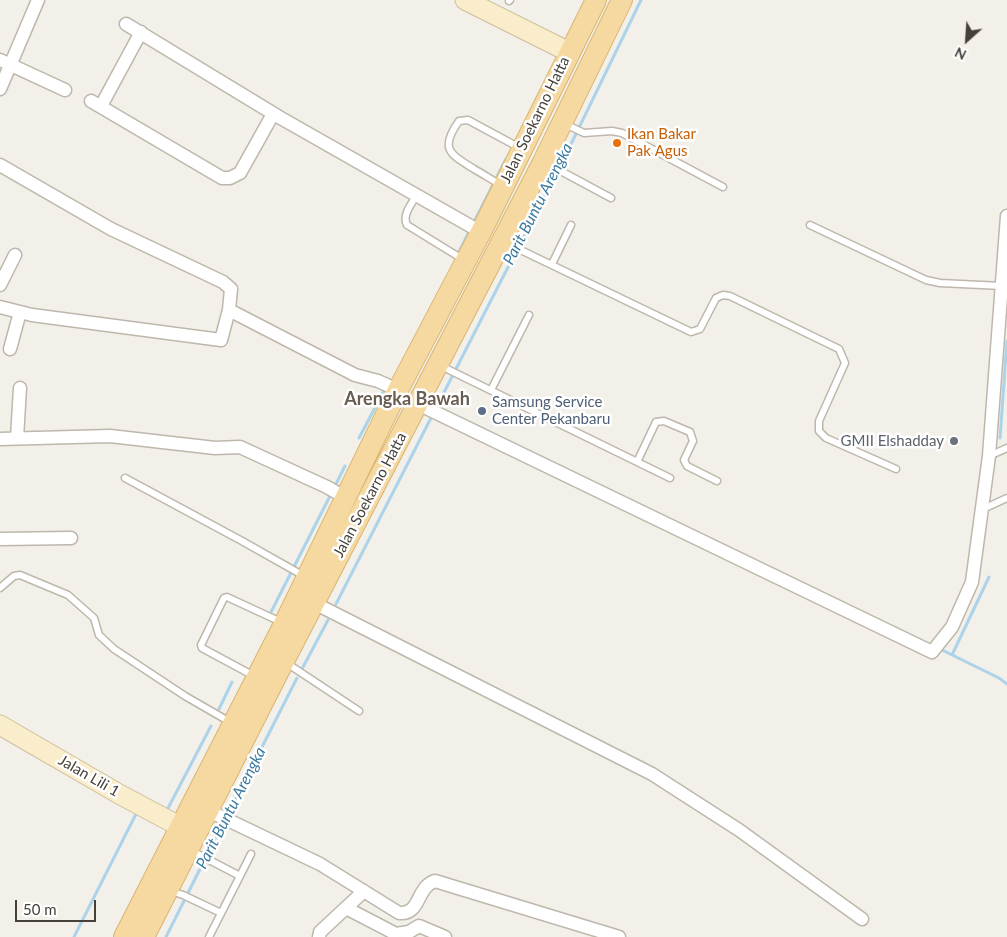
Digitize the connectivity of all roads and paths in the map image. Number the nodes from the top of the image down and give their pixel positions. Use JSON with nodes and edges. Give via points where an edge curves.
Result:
{"nodes":[{"id":1,"x":38,"y":0,"type":"edge"},
{"id":2,"x":465,"y":0,"type":"edge"},
{"id":3,"x":596,"y":0,"type":"edge"},
{"id":4,"x":622,"y":0,"type":"edge"},
{"id":5,"x":126,"y":24,"type":"dead end"},
{"id":6,"x":141,"y":32,"type":"junction"},
{"id":7,"x":562,"y":49,"type":"junction"},
{"id":8,"x":6,"y":63,"type":"edge"},
{"id":9,"x":0,"y":89,"type":"edge"},
{"id":10,"x":65,"y":90,"type":"dead end"},
{"id":11,"x":273,"y":114,"type":"junction"},
{"id":12,"x":568,"y":126,"type":"junction"},
{"id":13,"x":517,"y":146,"type":"junction"},
{"id":14,"x":548,"y":164,"type":"junction"},
{"id":15,"x":0,"y":165,"type":"edge"},
{"id":16,"x":498,"y":183,"type":"junction"},
{"id":17,"x":723,"y":187,"type":"dead end"},
{"id":18,"x":416,"y":196,"type":"junction"},
{"id":19,"x":611,"y":198,"type":"dead end"},
{"id":20,"x":1007,"y":216,"type":"edge"},
{"id":21,"x":571,"y":225,"type":"dead end"},
{"id":22,"x":810,"y":225,"type":"dead end"},
{"id":23,"x":476,"y":230,"type":"junction"},
{"id":24,"x":508,"y":243,"type":"junction"},
{"id":25,"x":15,"y":254,"type":"dead end"},
{"id":26,"x":466,"y":261,"type":"junction"},
{"id":27,"x":552,"y":264,"type":"junction"},
{"id":28,"x":0,"y":285,"type":"edge"},
{"id":29,"x":1002,"y":286,"type":"junction"},
{"id":30,"x":0,"y":307,"type":"edge"},
{"id":31,"x":229,"y":310,"type":"junction"},
{"id":32,"x":26,"y":314,"type":"junction"},
{"id":33,"x":529,"y":315,"type":"dead end"},
{"id":34,"x":10,"y":349,"type":"dead end"},
{"id":35,"x":444,"y":368,"type":"junction"},
{"id":36,"x":20,"y":388,"type":"dead end"},
{"id":37,"x":394,"y":388,"type":"junction"},
{"id":38,"x":491,"y":390,"type":"junction"},
{"id":39,"x":418,"y":404,"type":"junction"},
{"id":40,"x":16,"y":438,"type":"junction"},
{"id":41,"x":0,"y":439,"type":"edge"},
{"id":42,"x":1007,"y":448,"type":"edge"},
{"id":43,"x":989,"y":456,"type":"junction"},
{"id":44,"x":637,"y":462,"type":"junction"},
{"id":45,"x":896,"y":469,"type":"dead end"},
{"id":46,"x":125,"y":478,"type":"dead end"},
{"id":47,"x":670,"y":478,"type":"dead end"},
{"id":48,"x":717,"y":481,"type":"dead end"},
{"id":49,"x":343,"y":496,"type":"junction"},
{"id":50,"x":1007,"y":498,"type":"edge"},
{"id":51,"x":981,"y":510,"type":"junction"},
{"id":52,"x":70,"y":538,"type":"dead end"},
{"id":53,"x":0,"y":539,"type":"edge"},
{"id":54,"x":305,"y":576,"type":"junction"},
{"id":55,"x":0,"y":588,"type":"edge"},
{"id":56,"x":314,"y":602,"type":"junction"},
{"id":57,"x":284,"y":624,"type":"junction"},
{"id":58,"x":284,"y":661,"type":"junction"},
{"id":59,"x":256,"y":678,"type":"junction"},
{"id":60,"x":360,"y":711,"type":"dead end"},
{"id":61,"x":233,"y":724,"type":"junction"},
{"id":62,"x":0,"y":725,"type":"edge"},
{"id":63,"x":221,"y":816,"type":"junction"},
{"id":64,"x":169,"y":821,"type":"junction"},
{"id":65,"x":195,"y":852,"type":"junction"},
{"id":66,"x":251,"y":854,"type":"dead end"},
{"id":67,"x":240,"y":876,"type":"junction"},
{"id":68,"x":364,"y":892,"type":"junction"},
{"id":69,"x":180,"y":894,"type":"junction"},
{"id":70,"x":346,"y":908,"type":"junction"},
{"id":71,"x":221,"y":913,"type":"junction"},
{"id":72,"x":862,"y":918,"type":"dead end"},
{"id":73,"x":124,"y":937,"type":"edge"},
{"id":74,"x":144,"y":937,"type":"edge"},
{"id":75,"x":209,"y":937,"type":"edge"},
{"id":76,"x":319,"y":937,"type":"edge"},
{"id":77,"x":445,"y":937,"type":"edge"},
{"id":78,"x":619,"y":937,"type":"edge"}],
"edges":[{"from":1,"to":8,"type":"street"},
{"from":2,"to":7,"type":"street"},
{"from":3,"to":7,"type":"main road","name":"Jalan Soekarno Hatta"},
{"from":4,"to":12,"type":"main road","name":"Jalan Soekarno Hatta"},
{"from":5,"to":6,"type":"street"},
{"from":6,"to":11,"type":"street"},
{"from":6,"to":11,"type":"street","via":[[96,103],[222,178],[240,173]]},
{"from":7,"to":13,"type":"main road","name":"Jalan Soekarno Hatta"},
{"from":8,"to":9,"type":"street"},
{"from":8,"to":10,"type":"street"},
{"from":11,"to":18,"type":"street"},
{"from":12,"to":14,"type":"main road","name":"Jalan Soekarno Hatta"},
{"from":12,"to":17,"type":"lane","via":[[584,133],[618,132]]},
{"from":13,"to":16,"type":"main road","name":"Jalan Soekarno Hatta"},
{"from":13,"to":16,"type":"lane","via":[[468,120],[459,121],[454,128],[449,149],[452,154]]},
{"from":14,"to":19,"type":"lane"},
{"from":14,"to":24,"type":"main road","name":"Jalan Soekarno Hatta"},
{"from":15,"to":31,"type":"street","via":[[111,229],[228,285],[231,289]]},
{"from":16,"to":23,"type":"main road","name":"Jalan Soekarno Hatta"},
{"from":18,"to":23,"type":"street"},
{"from":18,"to":26,"type":"lane","via":[[405,216],[407,225]]},
{"from":20,"to":29,"type":"street"},
{"from":21,"to":27,"type":"lane"},
{"from":22,"to":29,"type":"lane","via":[[926,280]]},
{"from":23,"to":26,"type":"main road","name":"Jalan Soekarno Hatta"},
{"from":24,"to":27,"type":"lane"},
{"from":24,"to":35,"type":"main road","name":"Jalan Soekarno Hatta"},
{"from":25,"to":28,"type":"street"},
{"from":26,"to":37,"type":"main road","name":"Jalan Soekarno Hatta"},
{"from":27,"to":45,"type":"lane","via":[[691,332],[700,329],[716,298],[724,295],[839,349],[845,364],[819,422],[819,431],[826,438]]},
{"from":29,"to":43,"type":"street"},
{"from":30,"to":32,"type":"street"},
{"from":31,"to":32,"type":"street","via":[[221,340]]},
{"from":31,"to":37,"type":"street","via":[[355,375]]},
{"from":32,"to":34,"type":"street"},
{"from":33,"to":38,"type":"lane"},
{"from":35,"to":38,"type":"lane"},
{"from":35,"to":39,"type":"main road","name":"Jalan Soekarno Hatta"},
{"from":36,"to":40,"type":"street"},
{"from":37,"to":49,"type":"main road","name":"Jalan Soekarno Hatta"},
{"from":38,"to":44,"type":"lane"},
{"from":39,"to":51,"type":"street","via":[[936,648],[952,628],[972,582]]},
{"from":39,"to":56,"type":"main road","name":"Jalan Soekarno Hatta"},
{"from":40,"to":41,"type":"street"},
{"from":40,"to":49,"type":"street","via":[[110,436],[215,448],[240,447]]},
{"from":42,"to":43,"type":"lane"},
{"from":43,"to":51,"type":"street"},
{"from":44,"to":47,"type":"lane"},
{"from":44,"to":48,"type":"lane","via":[[656,422],[664,421],[690,432],[693,441],[684,460],[687,466]]},
{"from":46,"to":54,"type":"lane"},
{"from":49,"to":54,"type":"main road","name":"Jalan Soekarno Hatta"},
{"from":50,"to":51,"type":"lane"},
{"from":52,"to":53,"type":"street"},
{"from":54,"to":57,"type":"main road","name":"Jalan Soekarno Hatta"},
{"from":55,"to":61,"type":"lane","via":[[20,575],[68,595],[94,618],[99,635],[114,649]]},
{"from":56,"to":58,"type":"main road","name":"Jalan Soekarno Hatta"},
{"from":56,"to":72,"type":"street","via":[[652,774]]},
{"from":57,"to":59,"type":"main road","name":"Jalan Soekarno Hatta"},
{"from":57,"to":59,"type":"lane","via":[[224,598],[202,648]]},
{"from":58,"to":60,"type":"lane"},
{"from":58,"to":63,"type":"main road","name":"Jalan Soekarno Hatta"},
{"from":59,"to":61,"type":"main road","name":"Jalan Soekarno Hatta"},
{"from":61,"to":64,"type":"main road","name":"Jalan Soekarno Hatta"},
{"from":62,"to":64,"type":"street","name":"Jalan Lili 1"},
{"from":63,"to":65,"type":"main road","name":"Jalan Soekarno Hatta"},
{"from":63,"to":68,"type":"street","via":[[320,864]]},
{"from":64,"to":73,"type":"main road","name":"Jalan Soekarno Hatta"},
{"from":65,"to":67,"type":"lane"},
{"from":65,"to":69,"type":"main road","name":"Jalan Soekarno Hatta"},
{"from":66,"to":67,"type":"lane"},
{"from":67,"to":71,"type":"lane"},
{"from":68,"to":70,"type":"street"},
{"from":68,"to":78,"type":"street","via":[[403,914],[414,909],[425,886],[434,881]]},
{"from":69,"to":71,"type":"lane"},
{"from":69,"to":74,"type":"main road","name":"Jalan Soekarno Hatta"},
{"from":70,"to":76,"type":"street","via":[[320,932]]},
{"from":70,"to":77,"type":"street","via":[[396,934],[419,926]]},
{"from":71,"to":75,"type":"lane"}]}
